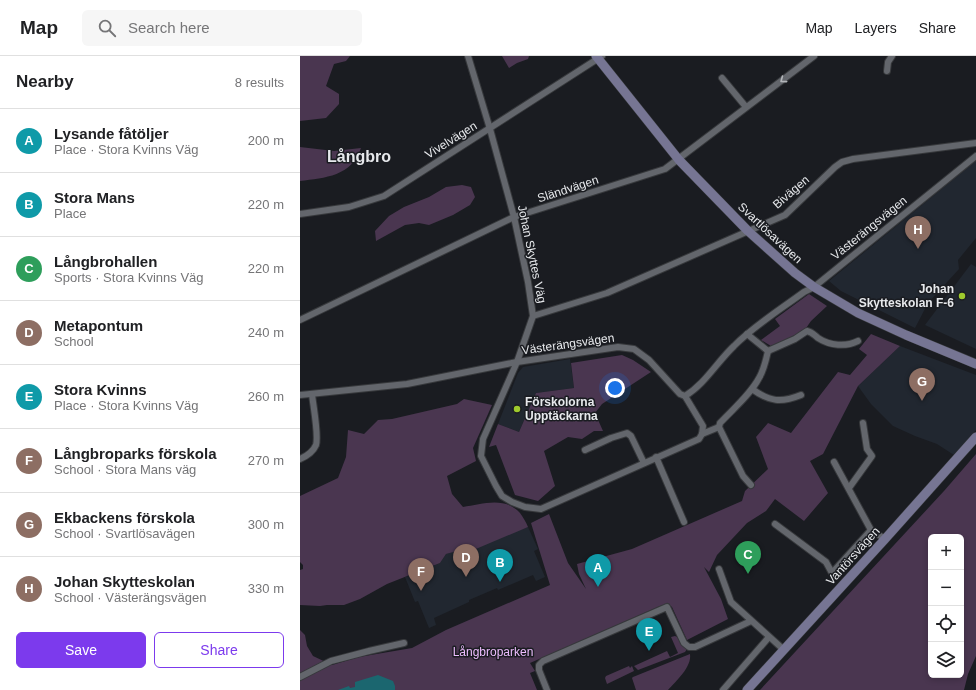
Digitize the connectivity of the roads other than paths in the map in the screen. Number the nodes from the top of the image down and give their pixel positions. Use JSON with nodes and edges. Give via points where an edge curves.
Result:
{"nodes":[{"id":1,"x":468,"y":56,"type":"edge"},
{"id":2,"x":814,"y":56,"type":"edge"},
{"id":3,"x":892,"y":56,"type":"edge"},
{"id":4,"x":599,"y":57,"type":"edge"},
{"id":5,"x":888,"y":72,"type":"dead end"},
{"id":6,"x":722,"y":78,"type":"dead end"},
{"id":7,"x":746,"y":107,"type":"junction"},
{"id":8,"x":490,"y":128,"type":"junction"},
{"id":9,"x":976,"y":143,"type":"edge"},
{"id":10,"x":976,"y":156,"type":"edge"},
{"id":11,"x":679,"y":160,"type":"junction"},
{"id":12,"x":300,"y":214,"type":"edge"},
{"id":13,"x":514,"y":218,"type":"junction"},
{"id":14,"x":748,"y":231,"type":"junction"},
{"id":15,"x":814,"y":287,"type":"junction"},
{"id":16,"x":533,"y":316,"type":"junction"},
{"id":17,"x":300,"y":320,"type":"edge"},
{"id":18,"x":746,"y":334,"type":"junction"},
{"id":19,"x":858,"y":341,"type":"dead end"},
{"id":20,"x":768,"y":351,"type":"junction"},
{"id":21,"x":517,"y":362,"type":"junction"},
{"id":22,"x":976,"y":364,"type":"edge"},
{"id":23,"x":752,"y":389,"type":"junction"},
{"id":24,"x":312,"y":394,"type":"junction"},
{"id":25,"x":300,"y":395,"type":"edge"},
{"id":26,"x":801,"y":395,"type":"dead end"},
{"id":27,"x":685,"y":396,"type":"junction"},
{"id":28,"x":864,"y":423,"type":"dead end"},
{"id":29,"x":719,"y":427,"type":"junction"},
{"id":30,"x":702,"y":434,"type":"junction"},
{"id":31,"x":976,"y":437,"type":"edge"},
{"id":32,"x":585,"y":450,"type":"dead end"},
{"id":33,"x":656,"y":457,"type":"junction"},
{"id":34,"x":300,"y":459,"type":"edge"},
{"id":35,"x":834,"y":462,"type":"dead end"},
{"id":36,"x":644,"y":463,"type":"junction"},
{"id":37,"x":751,"y":485,"type":"dead end"},
{"id":38,"x":849,"y":488,"type":"junction"},
{"id":39,"x":684,"y":522,"type":"dead end"},
{"id":40,"x":775,"y":524,"type":"dead end"},
{"id":41,"x":871,"y":530,"type":"junction"},
{"id":42,"x":885,"y":539,"type":"junction"},
{"id":43,"x":719,"y":568,"type":"dead end"},
{"id":44,"x":751,"y":621,"type":"junction"},
{"id":45,"x":769,"y":637,"type":"junction"},
{"id":46,"x":404,"y":643,"type":"dead end"},
{"id":47,"x":784,"y":650,"type":"junction"},
{"id":48,"x":300,"y":677,"type":"edge"},
{"id":49,"x":547,"y":690,"type":"edge"},
{"id":50,"x":723,"y":690,"type":"edge"},
{"id":51,"x":747,"y":690,"type":"edge"}],
"edges":[{"from":1,"to":8,"type":"street","name":"Johan Skyttes Väg"},
{"from":2,"to":7,"type":"street","name":"Sländvägen","one_way":true},
{"from":3,"to":5,"type":"street","via":[[888,62]]},
{"from":4,"to":8,"type":"street","name":"Vivelvägen"},
{"from":4,"to":11,"type":"street","name":"Svartlösavägen"},
{"from":6,"to":7,"type":"street"},
{"from":7,"to":11,"type":"street","name":"Sländvägen"},
{"from":8,"to":12,"type":"street","name":"Vivelvägen","via":[[384,196],[349,208]]},
{"from":8,"to":13,"type":"street","name":"Johan Skyttes Väg"},
{"from":9,"to":14,"type":"street","name":"Bivägen","via":[[842,162],[785,215]]},
{"from":10,"to":15,"type":"street","name":"Västerängsvägen"},
{"from":11,"to":13,"type":"street","name":"Sländvägen","via":[[666,169]]},
{"from":11,"to":14,"type":"street","name":"Svartlösavägen"},
{"from":13,"to":16,"type":"street","name":"Johan Skyttes Väg"},
{"from":13,"to":17,"type":"street","name":"Sländvägen"},
{"from":14,"to":15,"type":"street","name":"Svartlösavägen"},
{"from":14,"to":16,"type":"street","name":"Bivägen","via":[[606,293]]},
{"from":15,"to":18,"type":"street","name":"Västerängsvägen"},
{"from":15,"to":22,"type":"street","name":"Svartlösavägen","via":[[858,313],[906,336]]},
{"from":16,"to":21,"type":"street","name":"Johan Skyttes Väg"},
{"from":18,"to":20,"type":"street"},
{"from":18,"to":27,"type":"street","name":"Västerängsvägen","via":[[695,390]]},
{"from":19,"to":20,"type":"street","via":[[853,344],[830,343],[807,331]]},
{"from":20,"to":23,"type":"street","via":[[763,370]]},
{"from":21,"to":24,"type":"street","name":"Västerängsvägen","via":[[407,384]]},
{"from":21,"to":27,"type":"street","name":"Västerängsvägen","via":[[618,347],[634,349],[649,360],[680,394]]},
{"from":21,"to":36,"type":"street","name":"Johan Skyttes Väg","via":[[481,448],[481,456],[502,496],[525,508],[541,509]]},
{"from":23,"to":26,"type":"street","via":[[769,400],[784,400]]},
{"from":23,"to":29,"type":"street"},
{"from":24,"to":25,"type":"street","name":"Västerängsvägen"},
{"from":24,"to":34,"type":"street","via":[[316,444],[312,452]]},
{"from":27,"to":30,"type":"street","via":[[703,426]]},
{"from":28,"to":38,"type":"street","via":[[867,449],[872,456]]},
{"from":29,"to":30,"type":"street","name":"Johan Skyttes Väg"},
{"from":29,"to":37,"type":"street","via":[[743,476]]},
{"from":30,"to":33,"type":"street","name":"Johan Skyttes Väg","via":[[699,439]]},
{"from":31,"to":42,"type":"street","name":"Vantörsvägen"},
{"from":32,"to":36,"type":"street","via":[[627,433],[632,436]]},
{"from":33,"to":36,"type":"street","name":"Johan Skyttes Väg"},
{"from":33,"to":39,"type":"street"},
{"from":35,"to":38,"type":"street"},
{"from":38,"to":41,"type":"street"},
{"from":40,"to":41,"type":"street","via":[[826,562],[832,573]]},
{"from":41,"to":42,"type":"street"},
{"from":42,"to":47,"type":"street","name":"Vantörsvägen"},
{"from":43,"to":44,"type":"street","via":[[731,602]]},
{"from":44,"to":45,"type":"street"},
{"from":44,"to":49,"type":"street","via":[[696,647],[689,647],[684,643],[667,607],[543,661],[539,665],[539,670]]},
{"from":45,"to":47,"type":"street"},
{"from":45,"to":50,"type":"street"},
{"from":46,"to":48,"type":"street","via":[[332,661]]},
{"from":47,"to":51,"type":"street","name":"Vantörsvägen"}]}
